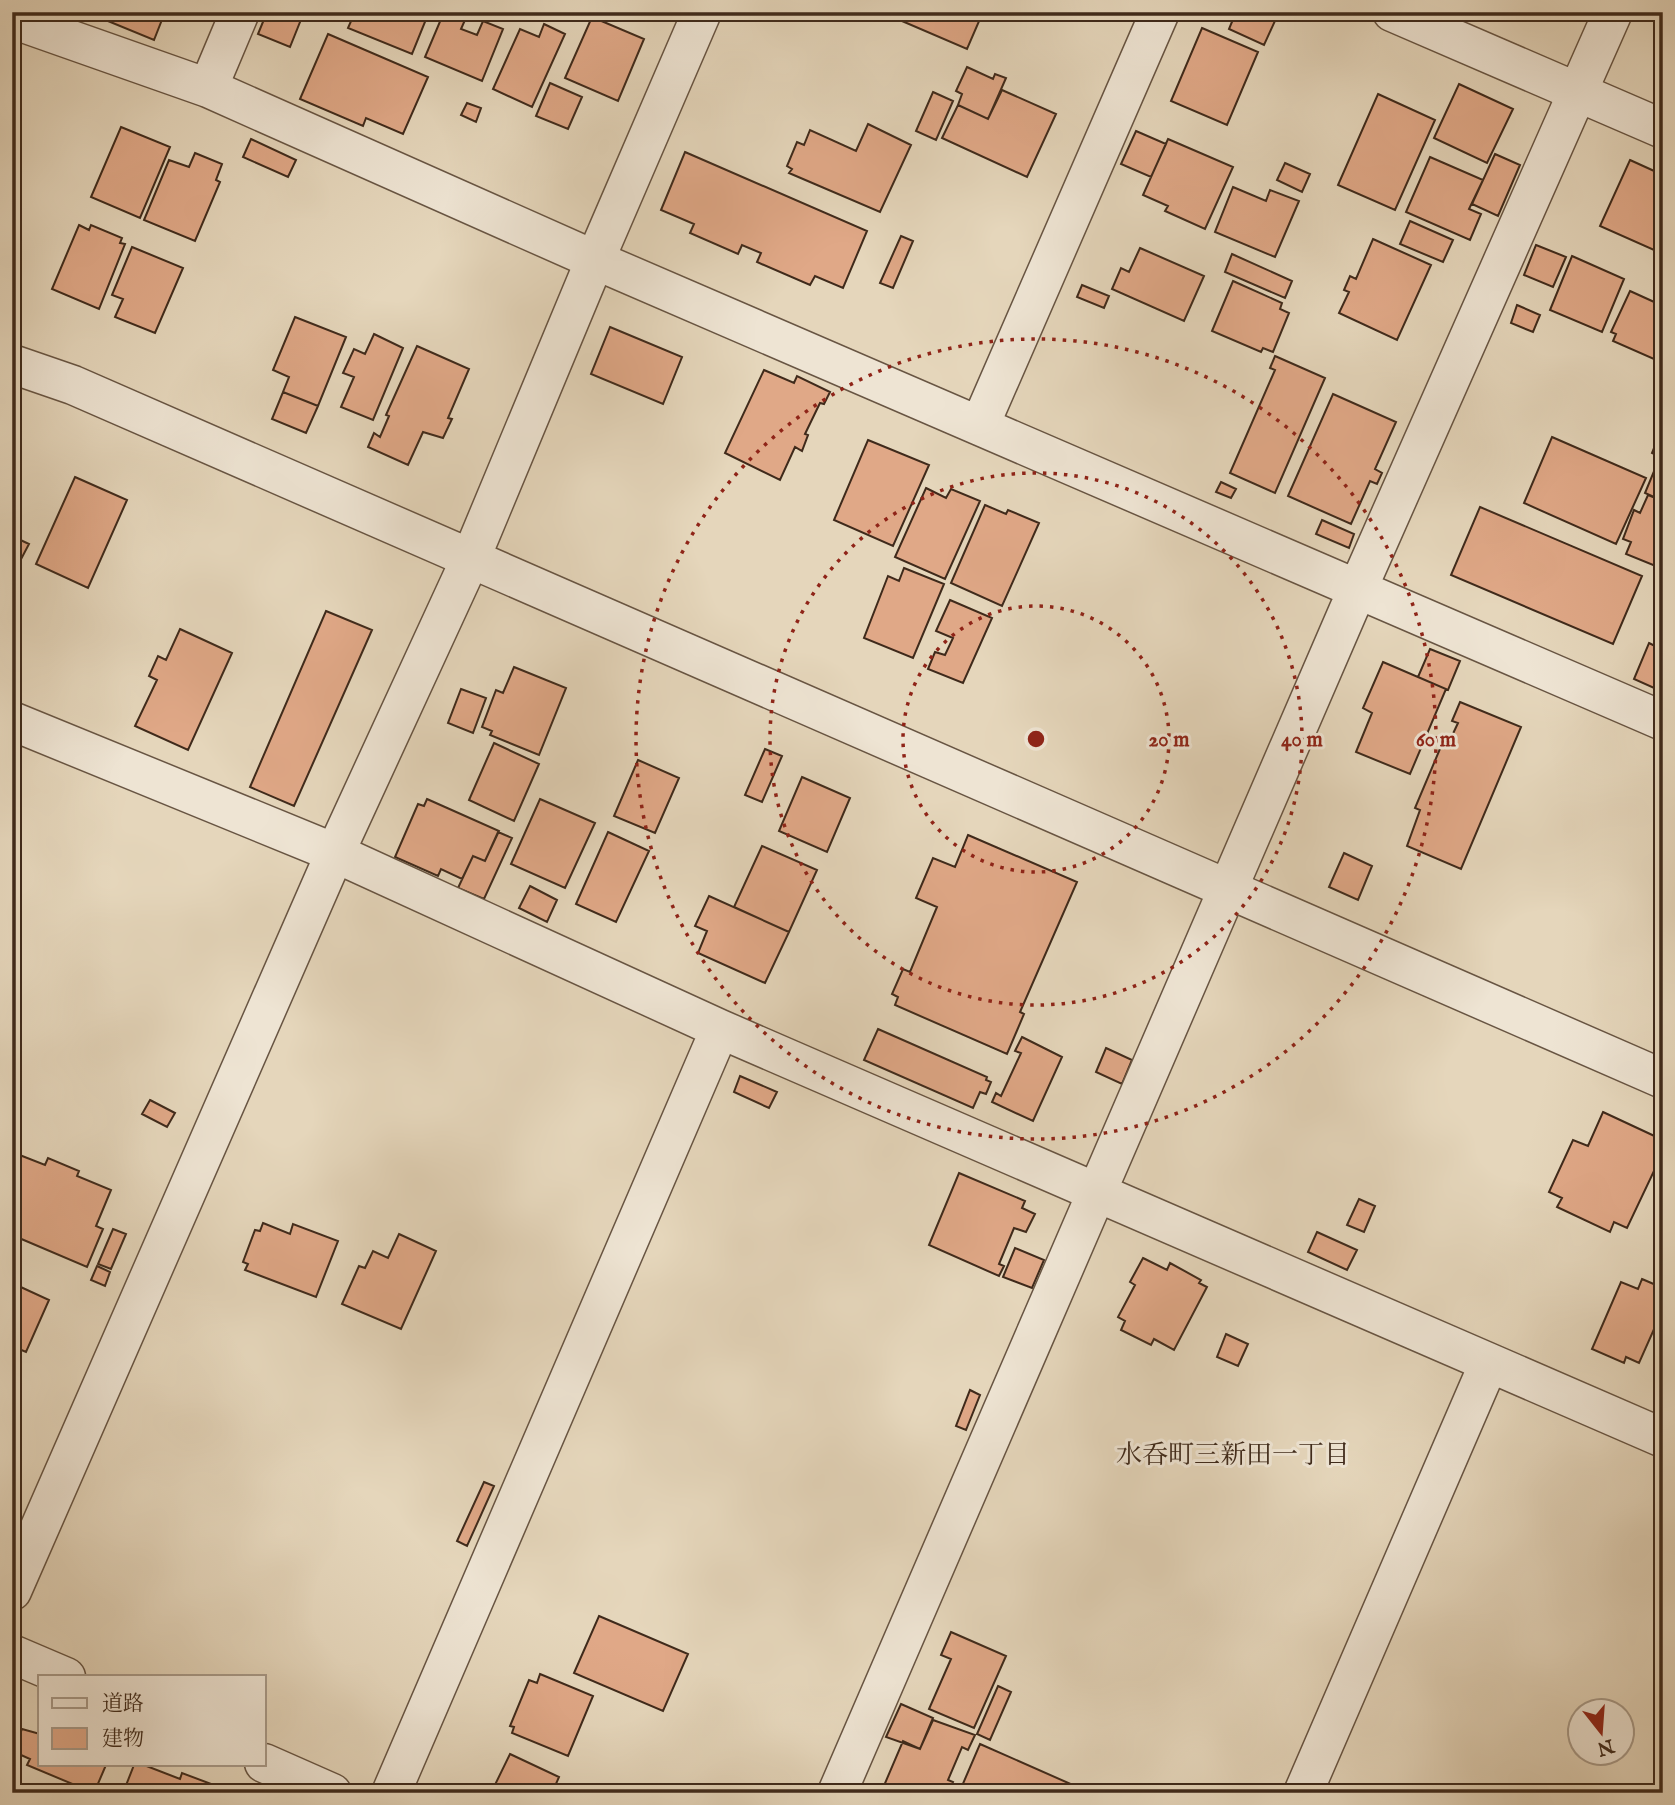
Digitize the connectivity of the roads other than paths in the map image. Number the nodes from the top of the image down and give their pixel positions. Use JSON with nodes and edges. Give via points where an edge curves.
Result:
{"nodes":[{"id":1,"x":240,"y":12,"type":"edge"},
{"id":2,"x":702,"y":12,"type":"edge"},
{"id":3,"x":1160,"y":12,"type":"edge"},
{"id":4,"x":1392,"y":12,"type":"edge"},
{"id":5,"x":1612,"y":12,"type":"edge"},
{"id":6,"x":12,"y":19,"type":"edge"},
{"id":7,"x":208,"y":88,"type":"junction"},
{"id":8,"x":1577,"y":92,"type":"junction"},
{"id":9,"x":1663,"y":129,"type":"edge"},
{"id":10,"x":595,"y":260,"type":"junction"},
{"id":11,"x":12,"y":365,"type":"edge"},
{"id":12,"x":980,"y":425,"type":"junction"},
{"id":13,"x":470,"y":561,"type":"junction"},
{"id":14,"x":1358,"y":588,"type":"junction"},
{"id":15,"x":12,"y":721,"type":"edge"},
{"id":16,"x":1663,"y":721,"type":"edge"},
{"id":17,"x":335,"y":853,"type":"junction"},
{"id":18,"x":1227,"y":891,"type":"junction"},
{"id":19,"x":720,"y":1029,"type":"junction"},
{"id":20,"x":1663,"y":1079,"type":"edge"},
{"id":21,"x":1097,"y":1191,"type":"junction"},
{"id":22,"x":1489,"y":1363,"type":"junction"},
{"id":23,"x":1663,"y":1438,"type":"edge"},
{"id":24,"x":12,"y":1591,"type":"edge"},
{"id":25,"x":12,"y":1654,"type":"edge"},
{"id":26,"x":61,"y":1675,"type":"edge"},
{"id":27,"x":266,"y":1764,"type":"edge"},
{"id":28,"x":332,"y":1793,"type":"edge"},
{"id":29,"x":391,"y":1793,"type":"edge"},
{"id":30,"x":837,"y":1793,"type":"edge"},
{"id":31,"x":1303,"y":1793,"type":"edge"}],
"edges":[{"from":1,"to":7,"type":"street"},
{"from":2,"to":10,"type":"street"},
{"from":3,"to":12,"type":"street"},
{"from":4,"to":8,"type":"street"},
{"from":5,"to":8,"type":"street"},
{"from":6,"to":7,"type":"street"},
{"from":7,"to":10,"type":"street"},
{"from":8,"to":9,"type":"street"},
{"from":8,"to":14,"type":"street"},
{"from":10,"to":12,"type":"street"},
{"from":10,"to":13,"type":"street"},
{"from":11,"to":13,"type":"street","via":[[73,384]]},
{"from":12,"to":14,"type":"street"},
{"from":13,"to":17,"type":"street"},
{"from":13,"to":18,"type":"street"},
{"from":14,"to":16,"type":"street"},
{"from":14,"to":18,"type":"street"},
{"from":15,"to":17,"type":"street"},
{"from":17,"to":19,"type":"street"},
{"from":17,"to":24,"type":"street"},
{"from":18,"to":20,"type":"street"},
{"from":18,"to":21,"type":"street"},
{"from":19,"to":21,"type":"street"},
{"from":19,"to":29,"type":"street"},
{"from":21,"to":22,"type":"street"},
{"from":21,"to":30,"type":"street"},
{"from":22,"to":23,"type":"street"},
{"from":22,"to":31,"type":"street"},
{"from":25,"to":26,"type":"street"},
{"from":27,"to":28,"type":"street"}]}
